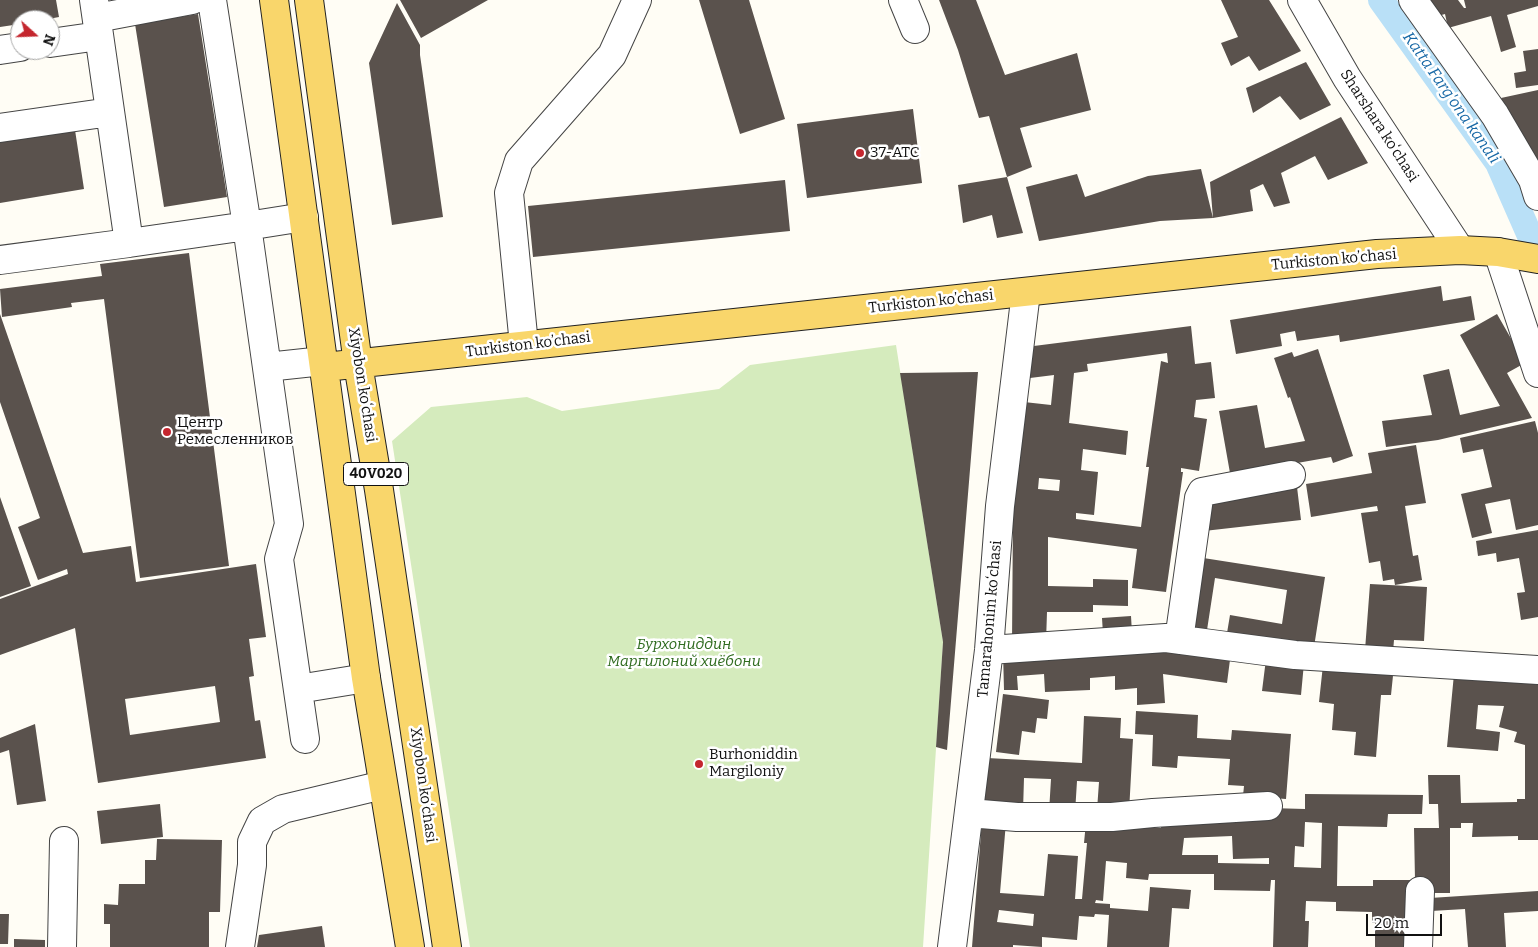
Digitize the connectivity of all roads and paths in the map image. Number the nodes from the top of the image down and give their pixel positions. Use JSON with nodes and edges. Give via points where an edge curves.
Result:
{"nodes":[{"id":1,"x":192,"y":0,"type":"edge"},
{"id":2,"x":212,"y":0,"type":"edge"},
{"id":3,"x":274,"y":0,"type":"edge"},
{"id":4,"x":309,"y":0,"type":"edge"},
{"id":5,"x":637,"y":0,"type":"edge"},
{"id":6,"x":903,"y":0,"type":"edge"},
{"id":7,"x":1302,"y":0,"type":"edge"},
{"id":8,"x":1413,"y":0,"type":"edge"},
{"id":9,"x":97,"y":18,"type":"edge"},
{"id":10,"x":915,"y":29,"type":"dead end"},
{"id":11,"x":60,"y":38,"type":"edge"},
{"id":12,"x":110,"y":112,"type":"junction"},
{"id":13,"x":0,"y":128,"type":"edge"},
{"id":14,"x":1538,"y":196,"type":"edge"},
{"id":15,"x":304,"y":217,"type":"junction"},
{"id":16,"x":247,"y":226,"type":"junction"},
{"id":17,"x":129,"y":243,"type":"junction"},
{"id":18,"x":1460,"y":250,"type":"junction"},
{"id":19,"x":1498,"y":252,"type":"junction"},
{"id":20,"x":1538,"y":258,"type":"edge"},
{"id":21,"x":0,"y":260,"type":"edge"},
{"id":22,"x":1026,"y":292,"type":"junction"},
{"id":23,"x":524,"y":345,"type":"junction"},
{"id":24,"x":324,"y":364,"type":"junction"},
{"id":25,"x":358,"y":364,"type":"junction"},
{"id":26,"x":267,"y":368,"type":"junction"},
{"id":27,"x":1538,"y":373,"type":"edge"},
{"id":28,"x":1291,"y":475,"type":"dead end"},
{"id":29,"x":1179,"y":640,"type":"junction"},
{"id":30,"x":989,"y":650,"type":"junction"},
{"id":31,"x":1538,"y":670,"type":"edge"},
{"id":32,"x":366,"y":678,"type":"junction"},
{"id":33,"x":298,"y":689,"type":"junction"},
{"id":34,"x":305,"y":739,"type":"dead end"},
{"id":35,"x":383,"y":785,"type":"junction"},
{"id":36,"x":1268,"y":806,"type":"dead end"},
{"id":37,"x":969,"y":813,"type":"junction"},
{"id":38,"x":64,"y":841,"type":"dead end"},
{"id":39,"x":1420,"y":891,"type":"dead end"},
{"id":40,"x":62,"y":947,"type":"edge"},
{"id":41,"x":240,"y":947,"type":"edge"},
{"id":42,"x":410,"y":947,"type":"edge"},
{"id":43,"x":447,"y":947,"type":"edge"},
{"id":44,"x":952,"y":947,"type":"edge"},
{"id":45,"x":1418,"y":947,"type":"edge"}],
"edges":[{"from":1,"to":9,"type":"street"},
{"from":2,"to":16,"type":"street"},
{"from":3,"to":15,"type":"main road","number":"40V020"},
{"from":4,"to":25,"type":"main road","name":"Xiyobon koʻchasi","number":"40V020"},
{"from":5,"to":23,"type":"street","via":[[612,55],[519,161],[509,192]]},
{"from":6,"to":10,"type":"street"},
{"from":7,"to":18,"type":"street","name":"Sharshara koʻchasi","via":[[1347,78]]},
{"from":8,"to":14,"type":"street","via":[[1495,115],[1533,180]]},
{"from":9,"to":11,"type":"street"},
{"from":9,"to":12,"type":"street"},
{"from":12,"to":13,"type":"street"},
{"from":12,"to":17,"type":"street"},
{"from":15,"to":16,"type":"street"},
{"from":15,"to":24,"type":"main road","number":"40V020"},
{"from":16,"to":17,"type":"street"},
{"from":16,"to":26,"type":"street"},
{"from":17,"to":21,"type":"street"},
{"from":18,"to":19,"type":"main road","name":"Turkiston ko’chasi"},
{"from":18,"to":22,"type":"main road","name":"Turkiston ko’chasi","via":[[1377,254]]},
{"from":19,"to":20,"type":"main road","name":"Turkiston ko’chasi"},
{"from":19,"to":27,"type":"street"},
{"from":22,"to":23,"type":"main road","name":"Turkiston ko’chasi"},
{"from":22,"to":30,"type":"street","name":"Tamarahonim koʻchasi","via":[[1000,506]]},
{"from":23,"to":25,"type":"main road","name":"Turkiston ko’chasi"},
{"from":24,"to":25,"type":"main road","name":"Turkiston ko’chasi"},
{"from":24,"to":26,"type":"street"},
{"from":24,"to":32,"type":"main road","number":"40V020"},
{"from":25,"to":43,"type":"main road","name":"Xiyobon koʻchasi","number":"40V020"},
{"from":26,"to":33,"type":"street","via":[[289,524],[279,559]]},
{"from":28,"to":29,"type":"street","via":[[1202,492]]},
{"from":29,"to":30,"type":"street","via":[[1166,638]]},
{"from":29,"to":31,"type":"street","via":[[1295,656]]},
{"from":30,"to":37,"type":"street","name":"Tamarahonim koʻchasi"},
{"from":32,"to":33,"type":"street"},
{"from":32,"to":35,"type":"main road","number":"40V020"},
{"from":33,"to":34,"type":"street"},
{"from":35,"to":41,"type":"street","via":[[283,809],[262,821],[252,842],[252,865]]},
{"from":35,"to":42,"type":"main road","number":"40V020"},
{"from":36,"to":37,"type":"street","via":[[1112,817],[1016,817]]},
{"from":37,"to":44,"type":"street","name":"Tamarahonim koʻchasi"},
{"from":38,"to":40,"type":"street"},
{"from":39,"to":45,"type":"street"}]}
